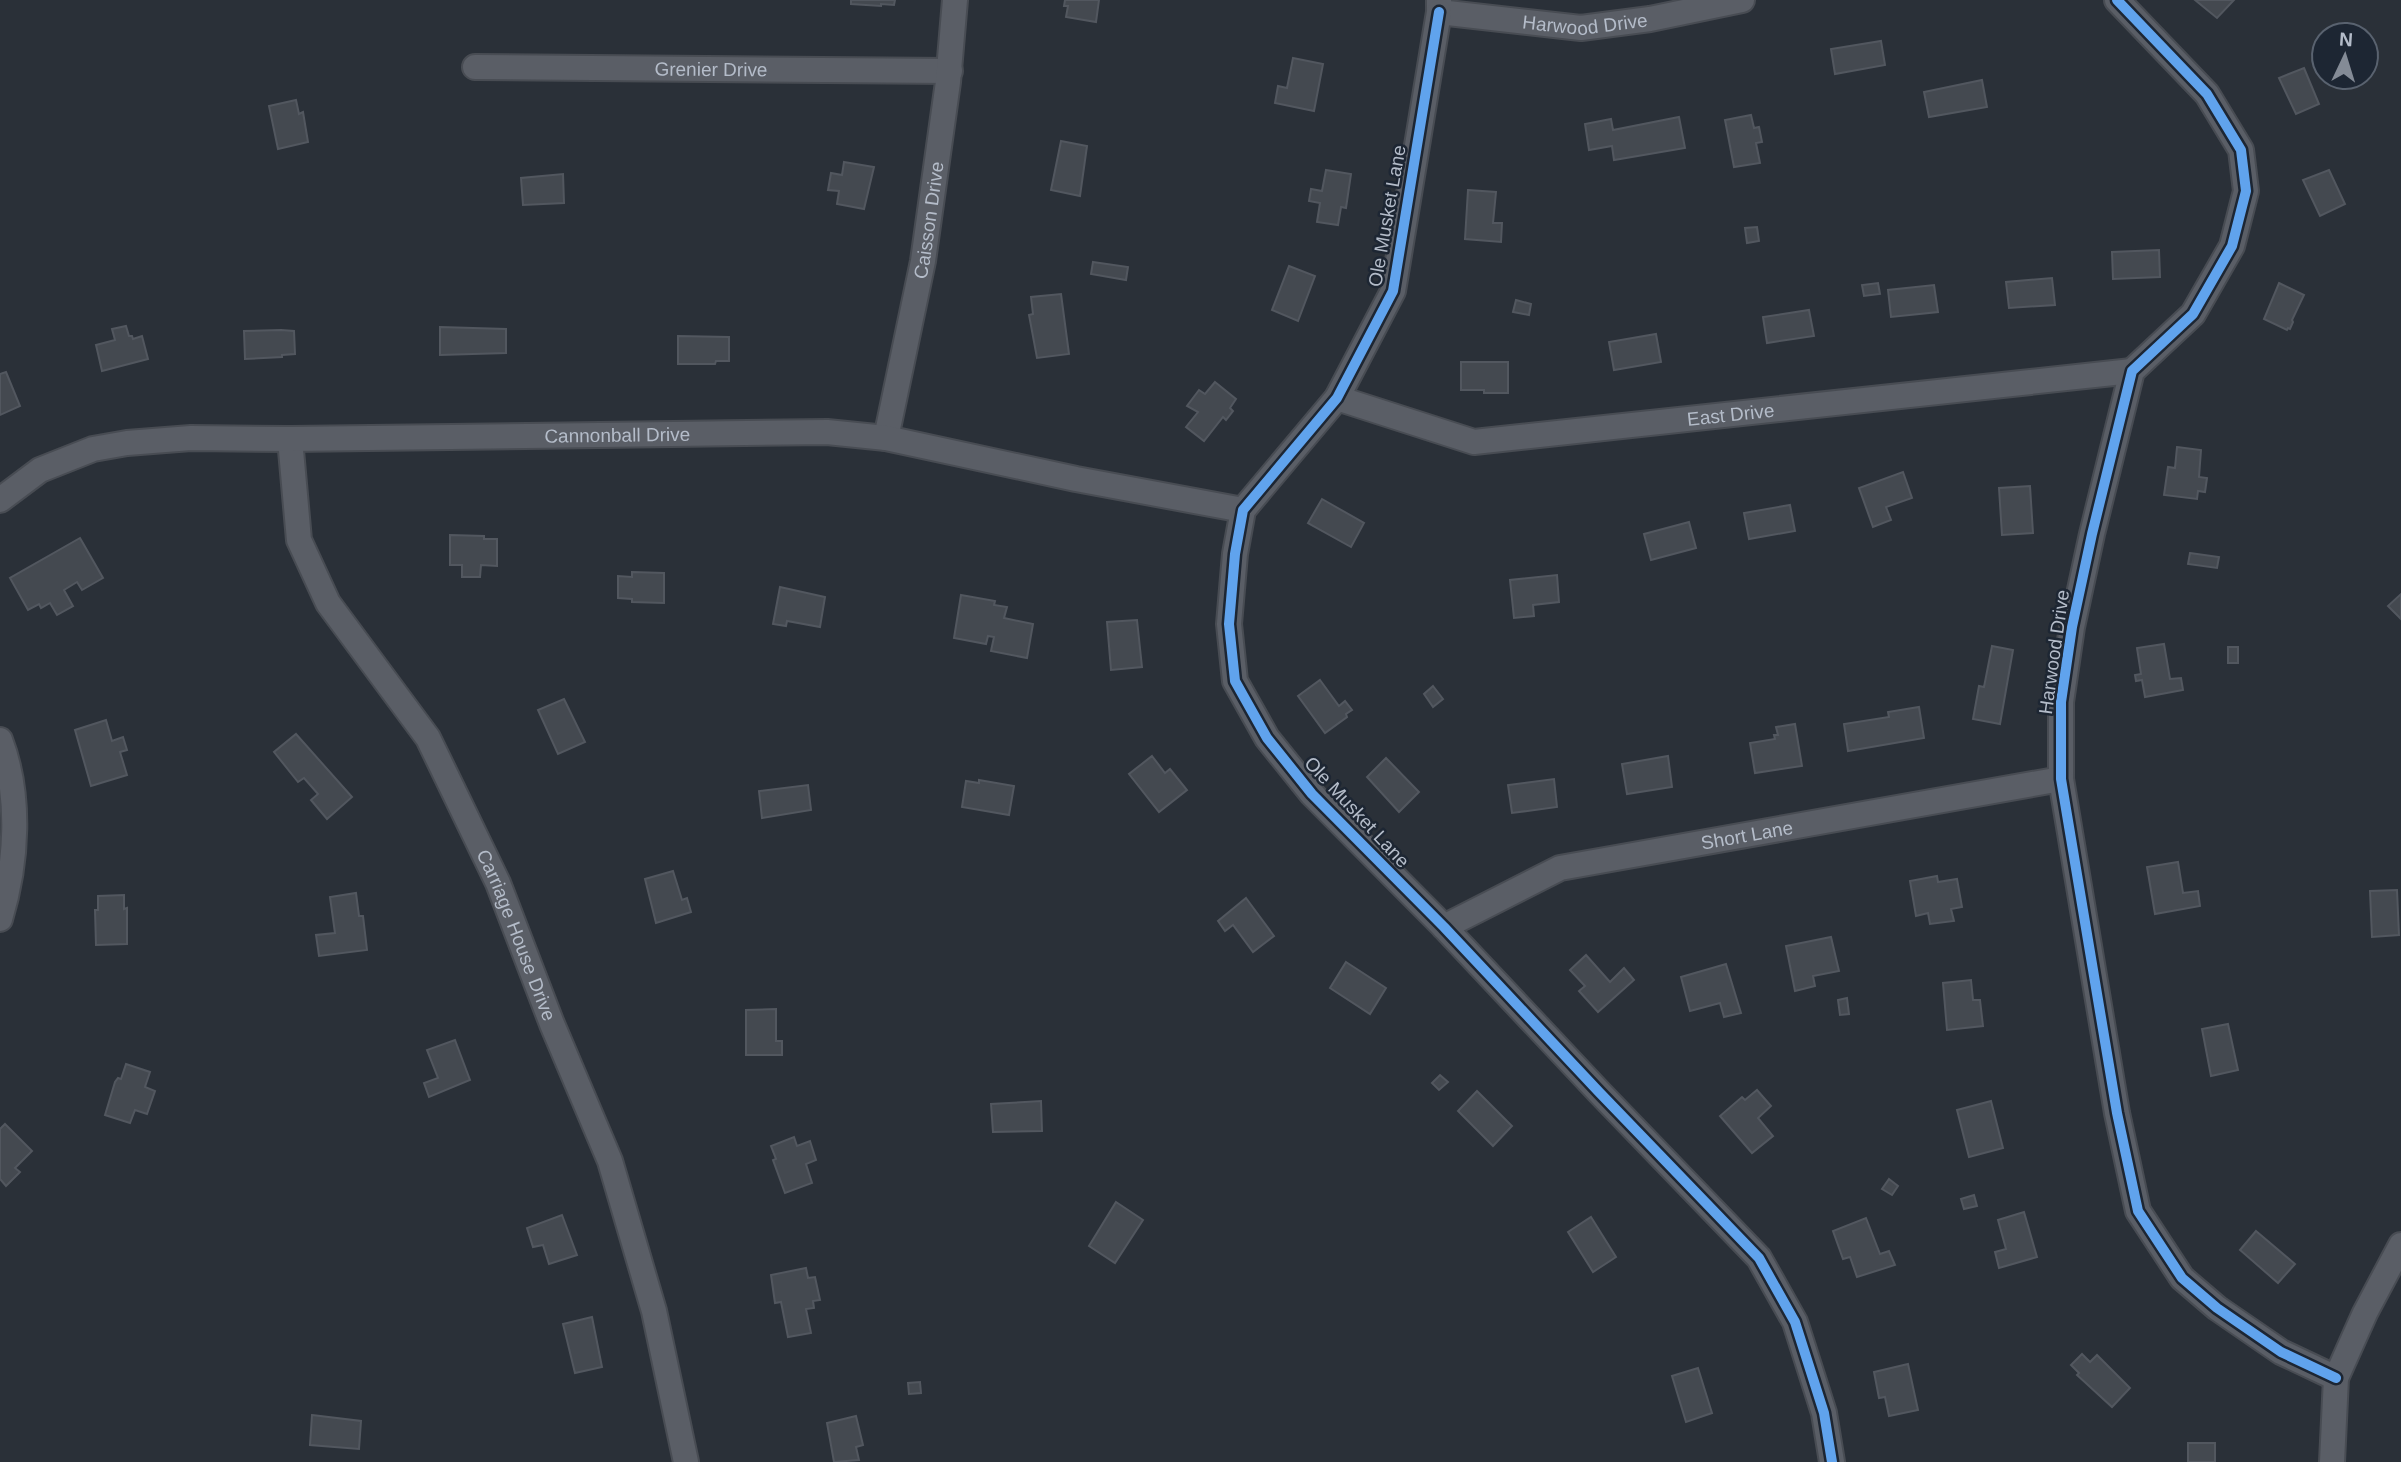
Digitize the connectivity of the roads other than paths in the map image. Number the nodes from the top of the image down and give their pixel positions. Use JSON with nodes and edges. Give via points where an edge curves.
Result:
{"nodes":[{"id":1,"x":955,"y":0,"type":"edge"},
{"id":2,"x":1742,"y":0,"type":"edge"},
{"id":3,"x":2118,"y":0,"type":"edge"},
{"id":4,"x":1439,"y":6,"type":"edge"},
{"id":5,"x":475,"y":67,"type":"dead end"},
{"id":6,"x":950,"y":71,"type":"junction"},
{"id":7,"x":2132,"y":371,"type":"junction"},
{"id":8,"x":1337,"y":398,"type":"junction"},
{"id":9,"x":886,"y":438,"type":"junction"},
{"id":10,"x":290,"y":439,"type":"junction"},
{"id":11,"x":0,"y":500,"type":"edge"},
{"id":12,"x":1242,"y":510,"type":"junction"},
{"id":13,"x":0,"y":740,"type":"edge"},
{"id":14,"x":2061,"y":779,"type":"junction"},
{"id":15,"x":0,"y":919,"type":"edge"},
{"id":16,"x":1444,"y":927,"type":"junction"},
{"id":17,"x":2401,"y":1245,"type":"edge"},
{"id":18,"x":2336,"y":1378,"type":"junction"},
{"id":19,"x":686,"y":1462,"type":"edge"},
{"id":20,"x":1832,"y":1462,"type":"edge"},
{"id":21,"x":2332,"y":1462,"type":"edge"}],
"edges":[{"from":1,"to":6,"type":"street","name":"Caisson Drive"},
{"from":2,"to":4,"type":"street","name":"Harwood Drive","via":[[1581,28]]},
{"from":3,"to":7,"type":"street","via":[[2207,94],[2241,150],[2246,191],[2232,246],[2193,314]]},
{"from":4,"to":8,"type":"street","name":"Ole Musket Lane","via":[[1393,291]]},
{"from":5,"to":6,"type":"street","name":"Grenier Drive"},
{"from":6,"to":9,"type":"street","name":"Caisson Drive","via":[[923,261]]},
{"from":7,"to":8,"type":"street","name":"East Drive","via":[[1474,442]]},
{"from":7,"to":14,"type":"street","name":"Harwood Drive","via":[[2072,626],[2061,702]]},
{"from":8,"to":12,"type":"street","name":"Ole Musket Lane"},
{"from":9,"to":10,"type":"street","name":"Cannonball Drive","via":[[827,432]]},
{"from":9,"to":12,"type":"street","name":"Cannonball Drive"},
{"from":10,"to":11,"type":"street","name":"Cannonball Drive","via":[[191,438],[93,449],[40,470]]},
{"from":10,"to":19,"type":"street","name":"Carriage House Drive","via":[[299,540],[328,603],[428,738],[498,883],[610,1161],[654,1311]]},
{"from":12,"to":16,"type":"street","name":"Ole Musket Lane","via":[[1229,624],[1235,681],[1268,737],[1312,794]]},
{"from":13,"to":15,"type":"street","via":[[8,761],[13,813],[12,857]]},
{"from":14,"to":16,"type":"street","name":"Short Lane","via":[[1560,867]]},
{"from":14,"to":18,"type":"street","name":"Harwood Drive","via":[[2137,1211],[2182,1278],[2217,1308],[2281,1352]]},
{"from":16,"to":20,"type":"street","name":"Ole Musket Lane","via":[[1759,1258],[1795,1322],[1824,1413]]},
{"from":17,"to":18,"type":"street"},
{"from":18,"to":21,"type":"street"}]}
